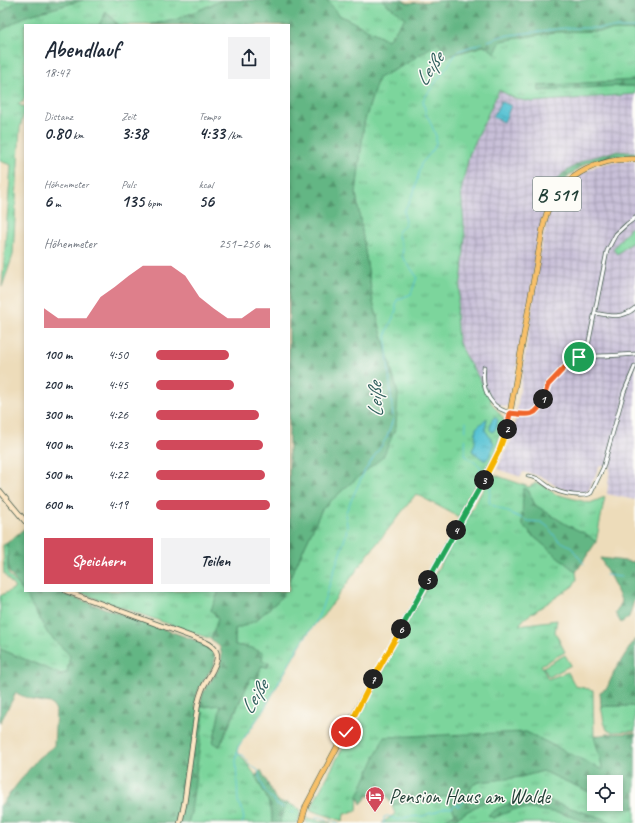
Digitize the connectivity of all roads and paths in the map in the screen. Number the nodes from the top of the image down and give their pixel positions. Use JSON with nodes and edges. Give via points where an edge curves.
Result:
{"nodes":[{"id":1,"x":635,"y":159,"type":"edge"},
{"id":2,"x":635,"y":218,"type":"edge"},
{"id":3,"x":635,"y":308,"type":"edge"},
{"id":4,"x":595,"y":313,"type":"junction"},
{"id":5,"x":635,"y":354,"type":"edge"},
{"id":6,"x":586,"y":356,"type":"junction"},
{"id":7,"x":635,"y":366,"type":"edge"},
{"id":8,"x":484,"y":367,"type":"dead end"},
{"id":9,"x":510,"y":413,"type":"junction"},
{"id":10,"x":528,"y":476,"type":"dead end"},
{"id":11,"x":0,"y":491,"type":"edge"},
{"id":12,"x":24,"y":520,"type":"edge"},
{"id":13,"x":69,"y":592,"type":"edge"},
{"id":14,"x":180,"y":823,"type":"edge"},
{"id":15,"x":301,"y":823,"type":"edge"}],
"edges":[{"from":1,"to":9,"type":"main road","number":"B 511","via":[[618,159],[593,165],[565,184],[550,205],[540,244]]},
{"from":2,"to":4,"type":"street","via":[[620,230],[608,247]]},
{"from":3,"to":4,"type":"street","via":[[618,316]]},
{"from":4,"to":6,"type":"street"},
{"from":5,"to":6,"type":"street"},
{"from":6,"to":9,"type":"street","via":[[568,364],[548,385],[536,412],[528,415]]},
{"from":7,"to":10,"type":"street","via":[[615,420],[603,468],[596,486],[589,494],[580,496],[555,491],[539,479]]},
{"from":8,"to":9,"type":"street","via":[[488,396],[499,409]]},
{"from":9,"to":15,"type":"main road","number":"B 511","via":[[503,441],[494,462],[366,692],[306,806]]},
{"from":11,"to":12,"type":"street"},
{"from":13,"to":14,"type":"street","via":[[203,641],[216,650],[216,664],[198,703]]}]}
